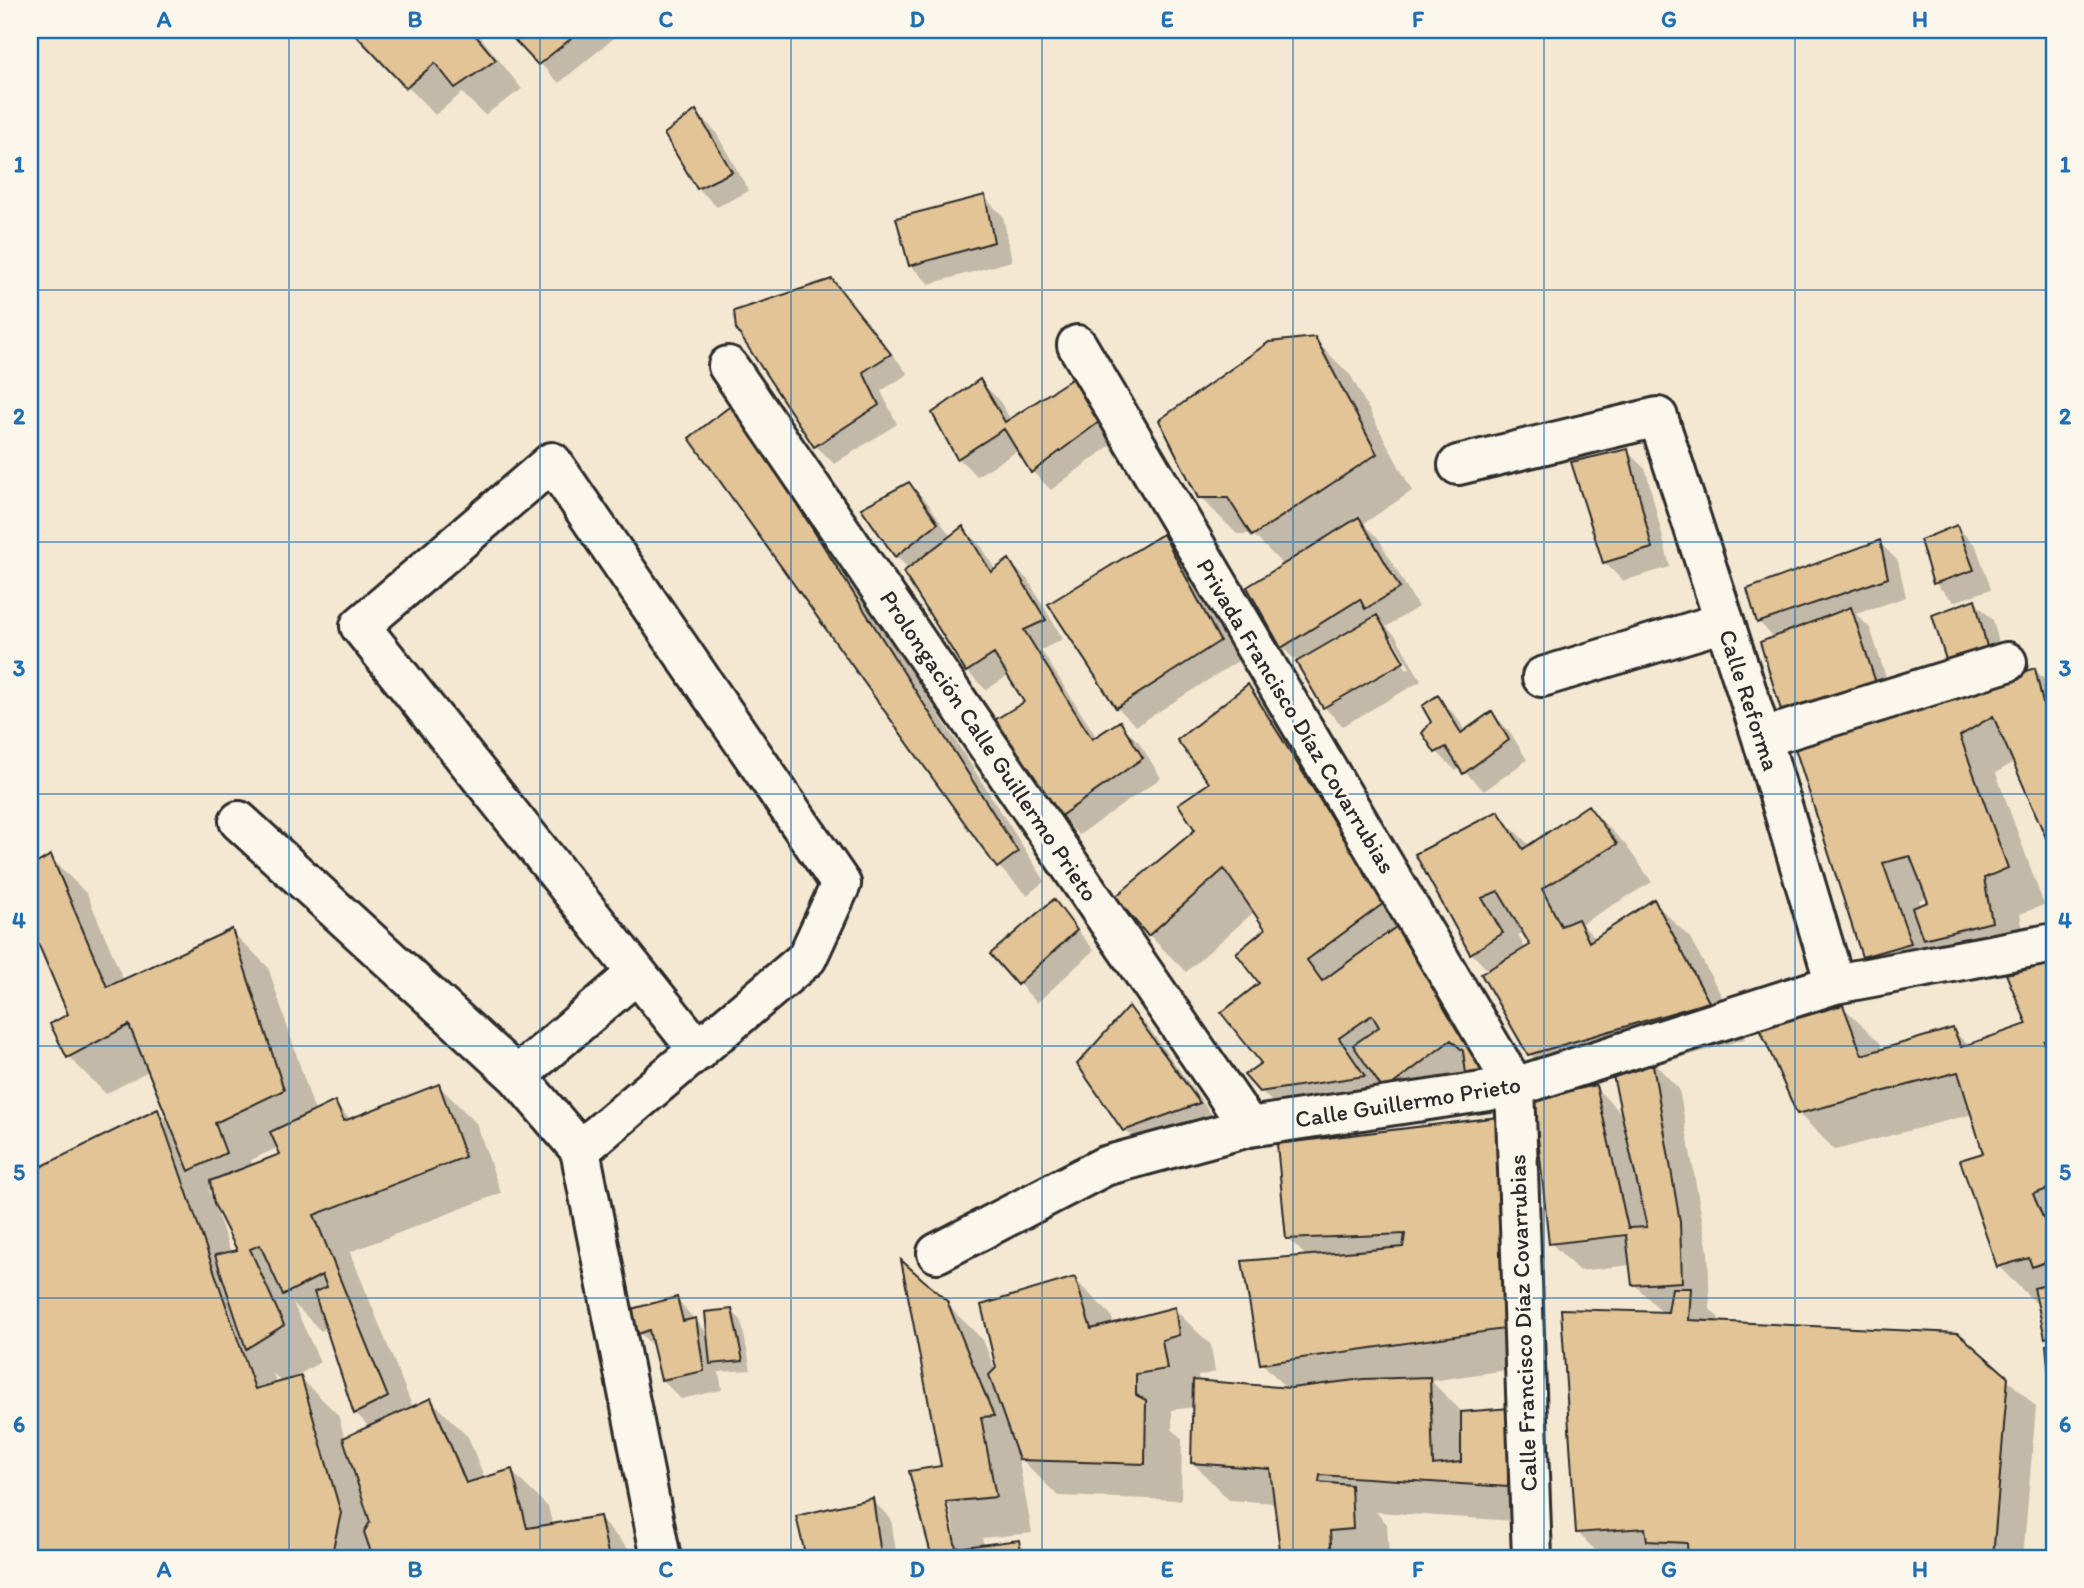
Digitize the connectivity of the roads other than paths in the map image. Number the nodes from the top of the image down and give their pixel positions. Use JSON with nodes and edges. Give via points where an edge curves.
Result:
{"nodes":[{"id":1,"x":1077,"y":345,"type":"dead end"},
{"id":2,"x":728,"y":366,"type":"dead end"},
{"id":3,"x":1458,"y":465,"type":"dead end"},
{"id":4,"x":1724,"y":622,"type":"junction"},
{"id":5,"x":2007,"y":662,"type":"dead end"},
{"id":6,"x":1542,"y":677,"type":"dead end"},
{"id":7,"x":1762,"y":738,"type":"junction"},
{"id":8,"x":239,"y":821,"type":"dead end"},
{"id":9,"x":2054,"y":943,"type":"edge"},
{"id":10,"x":637,"y":973,"type":"junction"},
{"id":11,"x":1835,"y":984,"type":"junction"},
{"id":12,"x":699,"y":1051,"type":"junction"},
{"id":13,"x":517,"y":1076,"type":"junction"},
{"id":14,"x":1514,"y":1087,"type":"junction"},
{"id":15,"x":1249,"y":1127,"type":"junction"},
{"id":16,"x":580,"y":1150,"type":"junction"},
{"id":17,"x":937,"y":1254,"type":"dead end"},
{"id":18,"x":661,"y":1558,"type":"edge"},
{"id":19,"x":1532,"y":1558,"type":"edge"}],
"edges":[{"from":1,"to":14,"type":"street","name":"Privada Francisco Díaz Covarrubias"},
{"from":2,"to":15,"type":"street","name":"Prolongación Calle Guillermo Prieto"},
{"from":3,"to":4,"type":"street","name":"Calle Reforma","via":[[1658,417]]},
{"from":4,"to":6,"type":"street"},
{"from":4,"to":7,"type":"street","name":"Calle Reforma"},
{"from":5,"to":7,"type":"street"},
{"from":7,"to":11,"type":"street","name":"Calle Reforma"},
{"from":8,"to":13,"type":"street"},
{"from":9,"to":11,"type":"street","name":"Calle Guillermo Prieto"},
{"from":10,"to":12,"type":"street"},
{"from":10,"to":12,"type":"street","via":[[360,626],[552,462],[841,884],[807,958]]},
{"from":10,"to":13,"type":"street"},
{"from":11,"to":14,"type":"street","name":"Calle Guillermo Prieto"},
{"from":12,"to":16,"type":"street"},
{"from":13,"to":16,"type":"street"},
{"from":14,"to":15,"type":"street","name":"Calle Guillermo Prieto"},
{"from":14,"to":19,"type":"street","name":"Calle Francisco Díaz Covarrubias"},
{"from":15,"to":17,"type":"street","name":"Calle Guillermo Prieto","via":[[1105,1166]]},
{"from":16,"to":18,"type":"street"}]}
